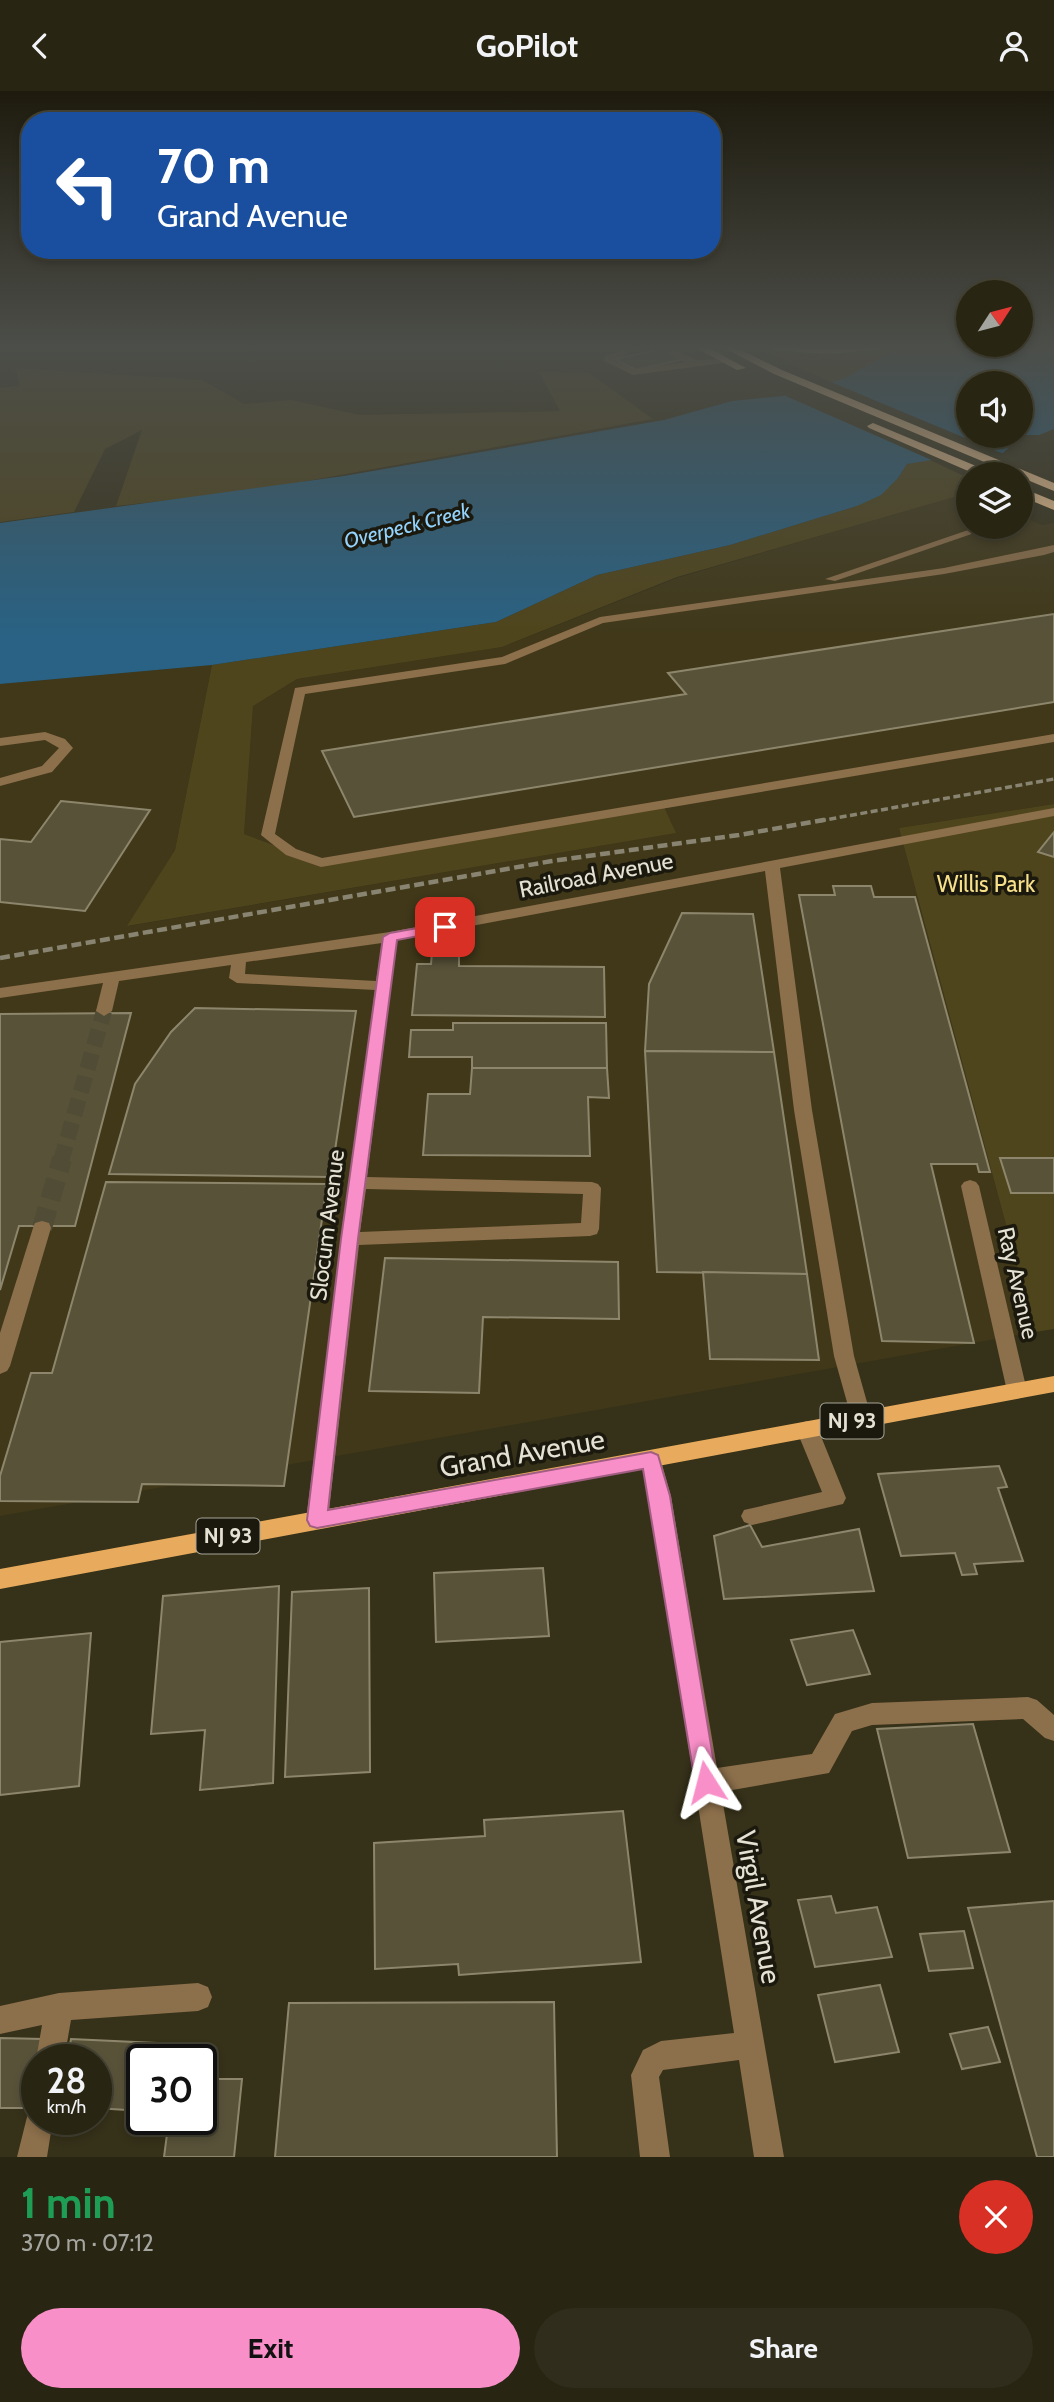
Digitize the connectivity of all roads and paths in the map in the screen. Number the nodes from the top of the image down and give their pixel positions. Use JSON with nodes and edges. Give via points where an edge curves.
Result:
{"nodes":[{"id":1,"x":913,"y":443,"type":"edge"},
{"id":2,"x":952,"y":443,"type":"edge"},
{"id":3,"x":956,"y":462,"type":"edge"},
{"id":4,"x":1054,"y":488,"type":"edge"},
{"id":5,"x":1033,"y":497,"type":"edge"},
{"id":6,"x":1054,"y":506,"type":"edge"},
{"id":7,"x":956,"y":537,"type":"edge"},
{"id":8,"x":1054,"y":548,"type":"edge"},
{"id":9,"x":1040,"y":554,"type":"junction"},
{"id":10,"x":1054,"y":559,"type":"edge"},
{"id":11,"x":791,"y":592,"type":"junction"},
{"id":12,"x":1054,"y":738,"type":"edge"},
{"id":13,"x":0,"y":742,"type":"edge"},
{"id":14,"x":0,"y":782,"type":"edge"},
{"id":15,"x":1054,"y":812,"type":"edge"},
{"id":16,"x":772,"y":865,"type":"junction"},
{"id":17,"x":390,"y":937,"type":"junction"},
{"id":18,"x":239,"y":959,"type":"junction"},
{"id":19,"x":112,"y":978,"type":"junction"},
{"id":20,"x":383,"y":986,"type":"junction"},
{"id":21,"x":0,"y":993,"type":"edge"},
{"id":22,"x":104,"y":1011,"type":"tunnel mouth"},
{"id":23,"x":357,"y":1182,"type":"junction"},
{"id":24,"x":971,"y":1186,"type":"dead end"},
{"id":25,"x":42,"y":1228,"type":"tunnel mouth"},
{"id":26,"x":349,"y":1239,"type":"junction"},
{"id":27,"x":0,"y":1366,"type":"edge"},
{"id":28,"x":1054,"y":1384,"type":"edge"},
{"id":29,"x":1017,"y":1391,"type":"junction"},
{"id":30,"x":862,"y":1420,"type":"junction"},
{"id":31,"x":807,"y":1429,"type":"junction"},
{"id":32,"x":651,"y":1460,"type":"junction"},
{"id":33,"x":752,"y":1516,"type":"dead end"},
{"id":34,"x":317,"y":1520,"type":"junction"},
{"id":35,"x":0,"y":1579,"type":"edge"},
{"id":36,"x":1054,"y":1730,"type":"edge"},
{"id":37,"x":706,"y":1782,"type":"junction"},
{"id":38,"x":198,"y":1997,"type":"dead end"},
{"id":39,"x":59,"y":2007,"type":"junction"},
{"id":40,"x":0,"y":2020,"type":"edge"},
{"id":41,"x":53,"y":2044,"type":"edge"},
{"id":42,"x":750,"y":2045,"type":"junction"},
{"id":43,"x":36,"y":2135,"type":"edge"},
{"id":44,"x":32,"y":2157,"type":"edge"},
{"id":45,"x":655,"y":2157,"type":"edge"},
{"id":46,"x":769,"y":2157,"type":"edge"}],
"edges":[{"from":1,"to":3,"type":"highway"},
{"from":2,"to":4,"type":"highway"},
{"from":5,"to":6,"type":"highway"},
{"from":7,"to":11,"type":"street"},
{"from":8,"to":9,"type":"street"},
{"from":9,"to":10,"type":"street"},
{"from":9,"to":11,"type":"street"},
{"from":11,"to":12,"type":"street","via":[[600,620],[505,660],[299,691],[268,835],[291,852],[321,863]]},
{"from":13,"to":14,"type":"street","via":[[51,736],[61,739],[66,748],[47,769]]},
{"from":15,"to":16,"type":"street","name":"Railroad Avenue"},
{"from":16,"to":17,"type":"street","name":"Railroad Avenue"},
{"from":16,"to":30,"type":"street","via":[[803,1110],[844,1356]]},
{"from":17,"to":18,"type":"street","name":"Railroad Avenue"},
{"from":17,"to":20,"type":"street","name":"Slocum Avenue"},
{"from":18,"to":19,"type":"street","name":"Railroad Avenue"},
{"from":18,"to":20,"type":"street","via":[[237,978]]},
{"from":19,"to":21,"type":"street","name":"Railroad Avenue"},
{"from":19,"to":22,"type":"street"},
{"from":20,"to":23,"type":"street","name":"Slocum Avenue"},
{"from":23,"to":26,"type":"street","name":"Slocum Avenue"},
{"from":23,"to":26,"type":"street","via":[[592,1188],[590,1229]]},
{"from":24,"to":29,"type":"street","name":"Ray Avenue"},
{"from":25,"to":27,"type":"street"},
{"from":26,"to":34,"type":"street","name":"Slocum Avenue"},
{"from":28,"to":29,"type":"main road","name":"Grand Avenue","number":"NJ 93"},
{"from":29,"to":30,"type":"main road","name":"Grand Avenue","number":"NJ 93"},
{"from":30,"to":31,"type":"main road","name":"Grand Avenue","number":"NJ 93"},
{"from":31,"to":32,"type":"main road","name":"Grand Avenue","number":"NJ 93"},
{"from":31,"to":33,"type":"street","via":[[835,1498]]},
{"from":32,"to":34,"type":"main road","name":"Grand Avenue","number":"NJ 93"},
{"from":32,"to":37,"type":"street","name":"Virgil Avenue"},
{"from":34,"to":35,"type":"main road","name":"Grand Avenue","number":"NJ 93"},
{"from":36,"to":37,"type":"street","via":[[1028,1708],[872,1714],[844,1722],[820,1765]]},
{"from":37,"to":42,"type":"street","name":"Virgil Avenue"},
{"from":38,"to":39,"type":"street"},
{"from":39,"to":40,"type":"street"},
{"from":39,"to":41,"type":"street"},
{"from":42,"to":45,"type":"street","via":[[661,2055],[653,2060],[645,2075]]},
{"from":42,"to":46,"type":"street","name":"Virgil Avenue"},
{"from":43,"to":44,"type":"street"}]}
